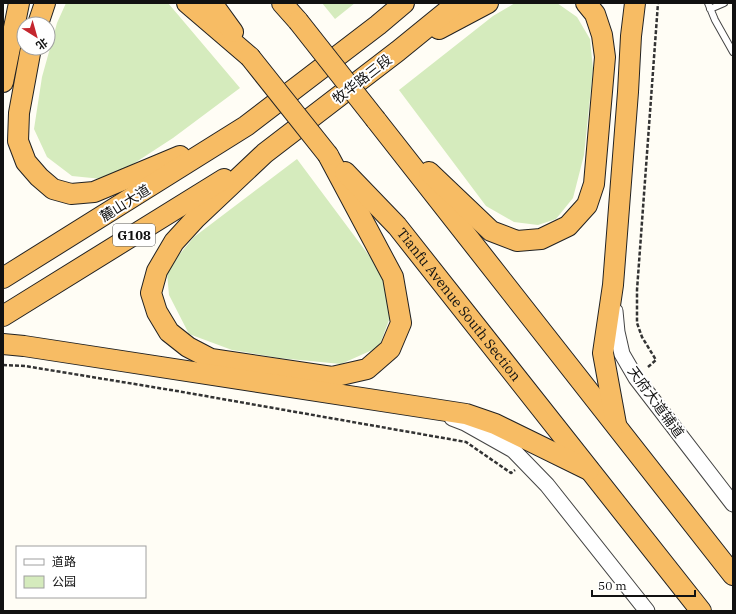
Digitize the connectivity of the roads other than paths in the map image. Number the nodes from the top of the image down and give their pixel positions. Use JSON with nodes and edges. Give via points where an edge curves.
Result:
{"nodes":[{"id":1,"x":19,"y":3,"type":"edge"},
{"id":2,"x":45,"y":3,"type":"edge"},
{"id":3,"x":187,"y":3,"type":"edge"},
{"id":4,"x":212,"y":3,"type":"edge"},
{"id":5,"x":282,"y":3,"type":"edge"},
{"id":6,"x":287,"y":3,"type":"edge"},
{"id":7,"x":397,"y":3,"type":"edge"},
{"id":8,"x":404,"y":3,"type":"edge"},
{"id":9,"x":457,"y":3,"type":"edge"},
{"id":10,"x":488,"y":3,"type":"edge"},
{"id":11,"x":586,"y":3,"type":"edge"},
{"id":12,"x":635,"y":3,"type":"edge"},
{"id":13,"x":724,"y":3,"type":"edge"},
{"id":14,"x":709,"y":6,"type":"edge"},
{"id":15,"x":41,"y":16,"type":"edge"},
{"id":16,"x":298,"y":21,"type":"junction"},
{"id":17,"x":378,"y":25,"type":"junction"},
{"id":18,"x":398,"y":51,"type":"junction"},
{"id":19,"x":733,"y":52,"type":"edge"},
{"id":20,"x":30,"y":56,"type":"edge"},
{"id":21,"x":250,"y":57,"type":"junction"},
{"id":22,"x":3,"y":82,"type":"edge"},
{"id":23,"x":376,"y":120,"type":"junction"},
{"id":24,"x":246,"y":126,"type":"junction"},
{"id":25,"x":265,"y":154,"type":"junction"},
{"id":26,"x":328,"y":155,"type":"junction"},
{"id":27,"x":3,"y":278,"type":"edge"},
{"id":28,"x":613,"y":285,"type":"junction"},
{"id":29,"x":3,"y":316,"type":"edge"},
{"id":30,"x":3,"y":344,"type":"edge"},
{"id":31,"x":423,"y":408,"type":"junction"},
{"id":32,"x":617,"y":428,"type":"junction"},
{"id":33,"x":589,"y":470,"type":"junction"},
{"id":34,"x":733,"y":504,"type":"edge"},
{"id":35,"x":733,"y":575,"type":"edge"},
{"id":36,"x":647,"y":611,"type":"edge"},
{"id":37,"x":701,"y":611,"type":"edge"}],
"edges":[{"from":1,"to":22,"type":"highway"},
{"from":2,"to":15,"type":"highway"},
{"from":3,"to":21,"type":"highway"},
{"from":4,"to":21,"type":"highway","name":"Tianfu Avenue South Section"},
{"from":5,"to":16,"type":"highway"},
{"from":6,"to":16,"type":"highway"},
{"from":7,"to":17,"type":"highway"},
{"from":8,"to":17,"type":"highway","number":"G108"},
{"from":9,"to":18,"type":"highway","name":"牧华路三段","number":"G108"},
{"from":10,"to":18,"type":"highway"},
{"from":11,"to":23,"type":"highway","via":[[595,14],[602,35],[605,58],[594,184],[587,205],[568,226],[541,239],[517,241],[491,231]]},
{"from":12,"to":28,"type":"highway"},
{"from":13,"to":14,"type":"lane"},
{"from":14,"to":19,"type":"lane"},
{"from":16,"to":23,"type":"highway","bridge":true},
{"from":17,"to":24,"type":"highway","number":"G108"},
{"from":18,"to":25,"type":"highway","name":"牧华路三段","number":"G108"},
{"from":20,"to":24,"type":"highway","via":[[19,113],[18,141],[26,162],[53,189],[71,194],[94,192]]},
{"from":21,"to":26,"type":"highway","name":"Tianfu Avenue South Section","bridge":true},
{"from":23,"to":32,"type":"highway"},
{"from":24,"to":27,"type":"highway","name":"麓山大道","number":"G108"},
{"from":25,"to":26,"type":"highway","via":[[195,218],[174,242],[157,271],[151,293],[157,312],[170,332],[188,347],[211,359],[332,377],[367,369],[390,349],[401,323],[393,277]]},
{"from":25,"to":29,"type":"highway","number":"G108"},
{"from":26,"to":33,"type":"highway","name":"Tianfu Avenue South Section","via":[[397,226]]},
{"from":28,"to":32,"type":"highway","via":[[603,353]]},
{"from":28,"to":34,"type":"street","name":"天府大道辅道","via":[[616,332],[622,354],[636,378]]},
{"from":30,"to":31,"type":"highway"},
{"from":31,"to":33,"type":"highway","via":[[466,414],[495,424]]},
{"from":31,"to":36,"type":"street","via":[[465,423],[513,450],[547,485]]},
{"from":32,"to":35,"type":"highway"},
{"from":33,"to":37,"type":"highway","name":"Tianfu Avenue South Section"}]}
